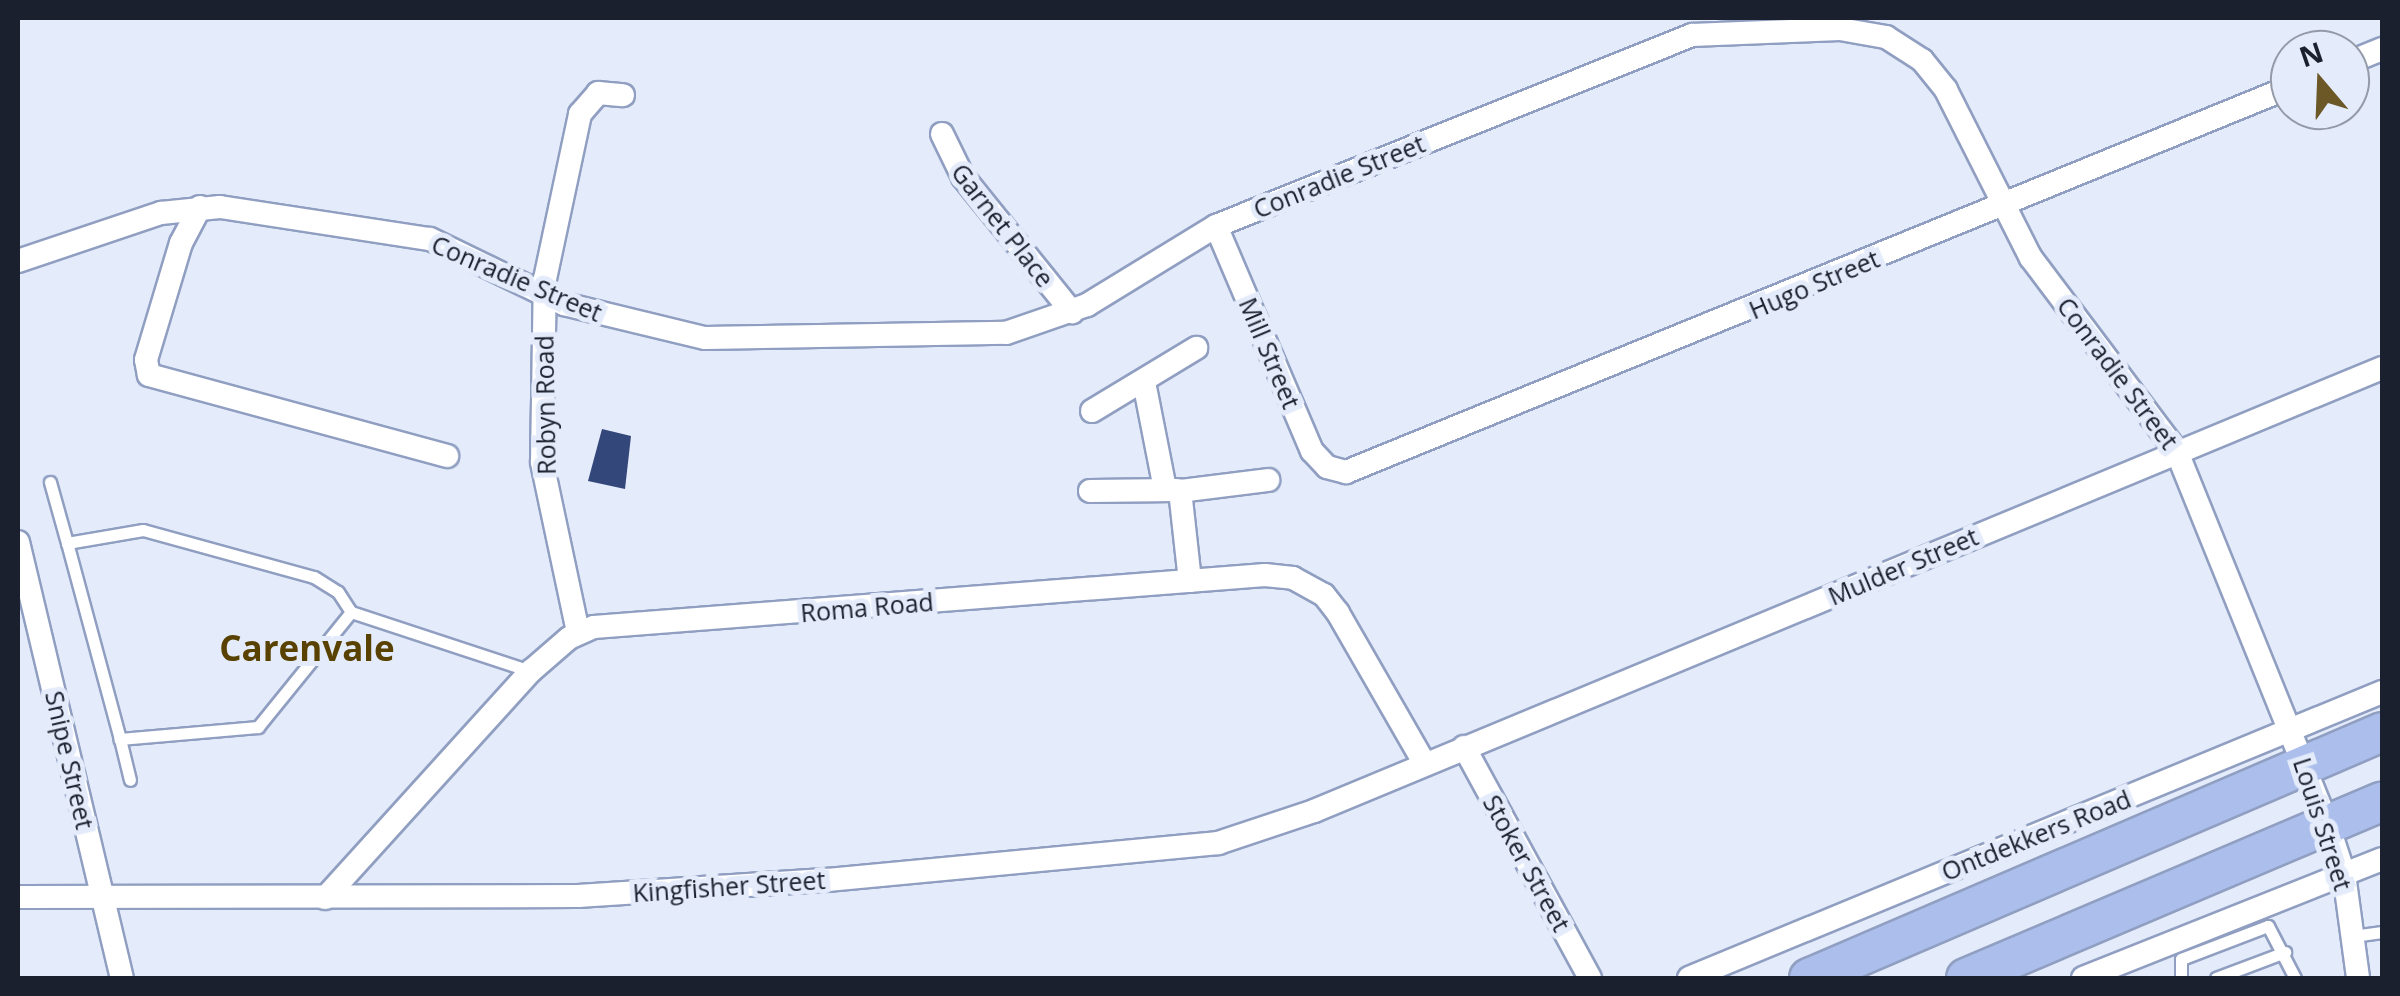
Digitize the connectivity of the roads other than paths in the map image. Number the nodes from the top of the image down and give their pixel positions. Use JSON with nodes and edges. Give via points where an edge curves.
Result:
{"nodes":[{"id":1,"x":623,"y":95,"type":"dead end"},
{"id":2,"x":2270,"y":95,"type":"edge"},
{"id":3,"x":942,"y":134,"type":"dead end"},
{"id":4,"x":200,"y":207,"type":"junction"},
{"id":5,"x":2000,"y":207,"type":"junction"},
{"id":6,"x":1216,"y":226,"type":"junction"},
{"id":7,"x":18,"y":261,"type":"edge"},
{"id":8,"x":545,"y":294,"type":"junction"},
{"id":9,"x":1072,"y":312,"type":"junction"},
{"id":10,"x":1196,"y":348,"type":"dead end"},
{"id":11,"x":2382,"y":368,"type":"edge"},
{"id":12,"x":1144,"y":382,"type":"junction"},
{"id":13,"x":1092,"y":411,"type":"dead end"},
{"id":14,"x":2177,"y":452,"type":"junction"},
{"id":15,"x":447,"y":456,"type":"dead end"},
{"id":16,"x":1336,"y":471,"type":"joint"},
{"id":17,"x":1268,"y":480,"type":"dead end"},
{"id":18,"x":50,"y":482,"type":"dead end"},
{"id":19,"x":1172,"y":490,"type":"junction"},
{"id":20,"x":1090,"y":491,"type":"dead end"},
{"id":21,"x":18,"y":542,"type":"edge"},
{"id":22,"x":67,"y":543,"type":"junction"},
{"id":23,"x":1190,"y":581,"type":"junction"},
{"id":24,"x":351,"y":612,"type":"junction"},
{"id":25,"x":578,"y":632,"type":"junction"},
{"id":26,"x":531,"y":671,"type":"junction"},
{"id":27,"x":2382,"y":692,"type":"edge"},
{"id":28,"x":2382,"y":732,"type":"edge"},
{"id":29,"x":120,"y":739,"type":"junction"},
{"id":30,"x":1464,"y":747,"type":"junction"},
{"id":31,"x":2298,"y":747,"type":"junction"},
{"id":32,"x":1424,"y":762,"type":"junction"},
{"id":33,"x":130,"y":780,"type":"dead end"},
{"id":34,"x":2382,"y":802,"type":"edge"},
{"id":35,"x":2328,"y":824,"type":"junction"},
{"id":36,"x":2382,"y":859,"type":"edge"},
{"id":37,"x":2344,"y":874,"type":"junction"},
{"id":38,"x":101,"y":895,"type":"junction"},
{"id":39,"x":18,"y":898,"type":"edge"},
{"id":40,"x":325,"y":898,"type":"junction"},
{"id":41,"x":2382,"y":932,"type":"edge"},
{"id":42,"x":2353,"y":936,"type":"junction"},
{"id":43,"x":2285,"y":952,"type":"junction"},
{"id":44,"x":2113,"y":973,"type":"edge"},
{"id":45,"x":122,"y":978,"type":"edge"},
{"id":46,"x":1590,"y":978,"type":"edge"},
{"id":47,"x":1688,"y":978,"type":"edge"},
{"id":48,"x":1808,"y":978,"type":"edge"},
{"id":49,"x":1966,"y":978,"type":"edge"},
{"id":50,"x":2083,"y":978,"type":"edge"},
{"id":51,"x":2181,"y":978,"type":"edge"},
{"id":52,"x":2216,"y":978,"type":"edge"},
{"id":53,"x":2295,"y":978,"type":"edge"},
{"id":54,"x":2358,"y":978,"type":"edge"}],
"edges":[{"from":1,"to":8,"type":"street","name":"Robyn Road","via":[[598,93],[580,114]]},
{"from":2,"to":5,"type":"street","name":"Hugo Street"},
{"from":3,"to":9,"type":"street","name":"Garnet Place","via":[[957,168]]},
{"from":4,"to":7,"type":"street","name":"Conradie Street","via":[[161,212]]},
{"from":4,"to":8,"type":"street","name":"Conradie Street","via":[[430,239]]},
{"from":4,"to":15,"type":"street","via":[[181,243],[146,360],[148,375]]},
{"from":5,"to":6,"type":"street","name":"Conradie Street","via":[[1946,90],[1922,60],[1886,37],[1858,30],[1748,30],[1705,32],[1663,45]]},
{"from":5,"to":14,"type":"street","name":"Conradie Street"},
{"from":5,"to":16,"type":"street","name":"Hugo Street","via":[[1362,468]]},
{"from":6,"to":9,"type":"street","name":"Conradie Street"},
{"from":6,"to":16,"type":"street","name":"Mill Street","via":[[1312,451]]},
{"from":8,"to":9,"type":"street","name":"Conradie Street","via":[[632,324],[729,341],[988,335],[1027,330]]},
{"from":8,"to":25,"type":"street","name":"Robyn Road","via":[[542,462]]},
{"from":10,"to":12,"type":"street"},
{"from":11,"to":14,"type":"street","name":"Mulder Street"},
{"from":12,"to":13,"type":"street"},
{"from":12,"to":19,"type":"street"},
{"from":14,"to":30,"type":"street","name":"Mulder Street"},
{"from":14,"to":31,"type":"street","name":"Conradie Street"},
{"from":17,"to":19,"type":"street"},
{"from":18,"to":22,"type":"lane"},
{"from":19,"to":20,"type":"street"},
{"from":19,"to":23,"type":"street"},
{"from":21,"to":38,"type":"street","name":"Snipe Street"},
{"from":22,"to":24,"type":"lane","via":[[142,530],[314,576],[338,592]]},
{"from":22,"to":29,"type":"lane"},
{"from":23,"to":25,"type":"street","name":"Roma Road"},
{"from":23,"to":32,"type":"street","name":"Roma Road","via":[[1265,575],[1293,578],[1324,595]]},
{"from":24,"to":26,"type":"lane"},
{"from":24,"to":29,"type":"lane","via":[[258,727]]},
{"from":25,"to":26,"type":"street"},
{"from":26,"to":40,"type":"street"},
{"from":27,"to":31,"type":"street","name":"Ontdekkers Road"},
{"from":28,"to":31,"type":"main road","name":"Ontdekkers Road"},
{"from":29,"to":33,"type":"lane"},
{"from":30,"to":32,"type":"street","name":"Mulder Street"},
{"from":30,"to":46,"type":"street","name":"Stoker Street"},
{"from":31,"to":35,"type":"street","name":"Louis Street"},
{"from":31,"to":47,"type":"street","name":"Ontdekkers Road"},
{"from":31,"to":48,"type":"main road","name":"Ontdekkers Road"},
{"from":32,"to":40,"type":"street","name":"Kingfisher Street","via":[[1314,811],[1200,846],[578,896]]},
{"from":34,"to":35,"type":"main road"},
{"from":35,"to":37,"type":"street","name":"Louis Street"},
{"from":35,"to":49,"type":"main road"},
{"from":36,"to":37,"type":"street"},
{"from":37,"to":42,"type":"street","name":"Louis Street"},
{"from":37,"to":44,"type":"street"},
{"from":38,"to":39,"type":"street","name":"Kingfisher Street"},
{"from":38,"to":40,"type":"street","name":"Kingfisher Street"},
{"from":38,"to":45,"type":"street","name":"Snipe Street"},
{"from":41,"to":42,"type":"lane"},
{"from":42,"to":54,"type":"street","name":"Louis Street"},
{"from":43,"to":51,"type":"lane","via":[[2275,929],[2264,926],[2181,958]]},
{"from":43,"to":52,"type":"lane"},
{"from":43,"to":53,"type":"lane"},
{"from":44,"to":50,"type":"street"}]}
